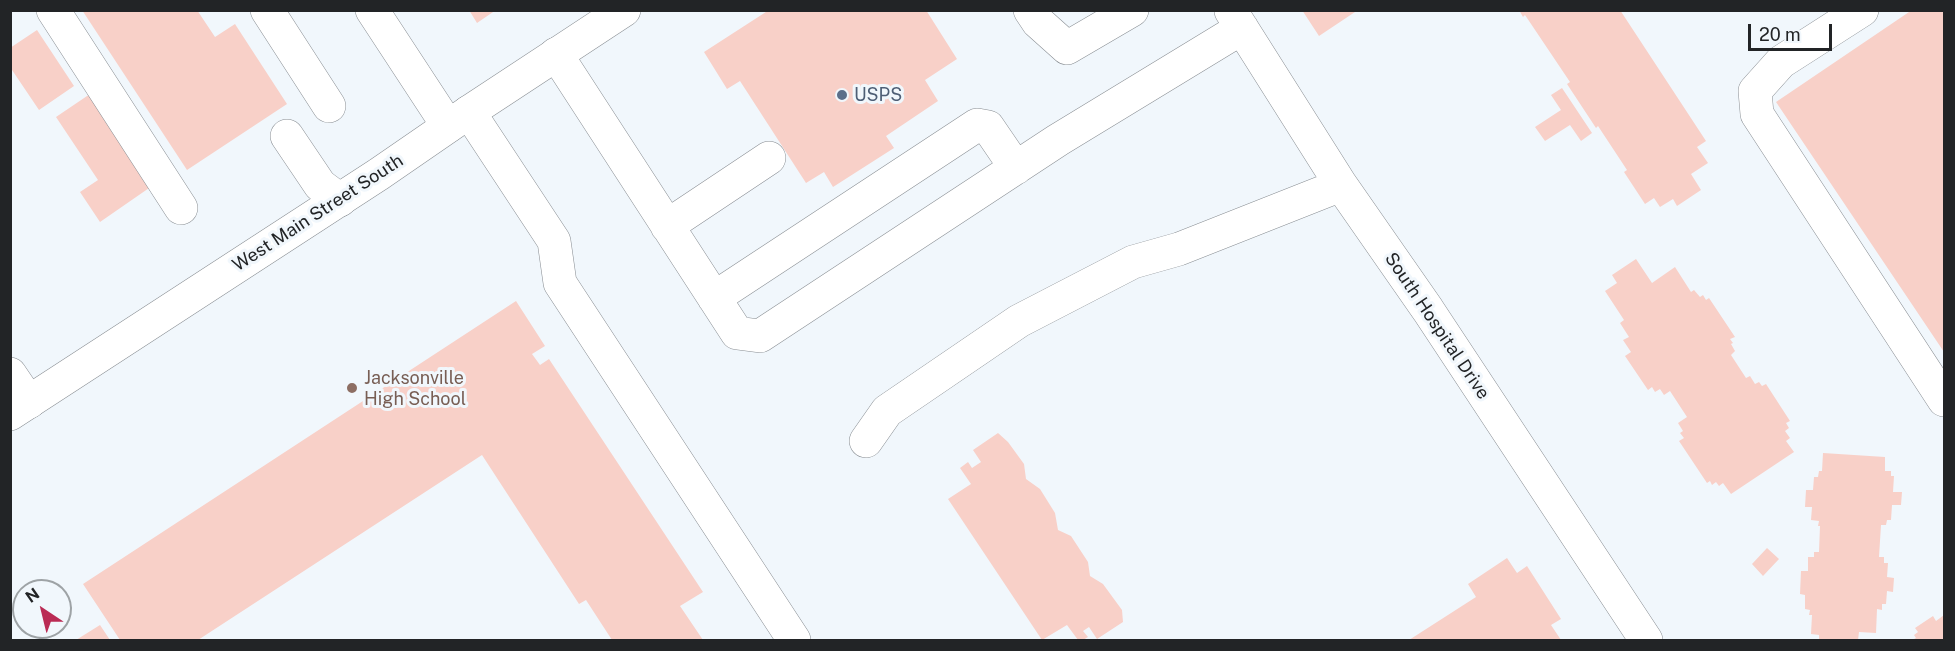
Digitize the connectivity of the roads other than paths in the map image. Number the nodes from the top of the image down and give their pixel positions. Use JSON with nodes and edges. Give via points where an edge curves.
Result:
{"nodes":[{"id":1,"x":53,"y":10,"type":"edge"},
{"id":2,"x":267,"y":10,"type":"edge"},
{"id":3,"x":372,"y":10,"type":"edge"},
{"id":4,"x":624,"y":10,"type":"edge"},
{"id":5,"x":1030,"y":10,"type":"edge"},
{"id":6,"x":1862,"y":10,"type":"edge"},
{"id":7,"x":1123,"y":13,"type":"edge"},
{"id":8,"x":1236,"y":19,"type":"edge"},
{"id":9,"x":556,"y":54,"type":"junction"},
{"id":10,"x":329,"y":106,"type":"dead end"},
{"id":11,"x":459,"y":119,"type":"junction"},
{"id":12,"x":287,"y":136,"type":"dead end"},
{"id":13,"x":769,"y":158,"type":"dead end"},
{"id":14,"x":1016,"y":168,"type":"junction"},
{"id":15,"x":1341,"y":185,"type":"junction"},
{"id":16,"x":340,"y":200,"type":"junction"},
{"id":17,"x":182,"y":208,"type":"dead end"},
{"id":18,"x":667,"y":226,"type":"junction"},
{"id":19,"x":714,"y":298,"type":"junction"},
{"id":20,"x":10,"y":374,"type":"edge"},
{"id":21,"x":1944,"y":400,"type":"edge"},
{"id":22,"x":20,"y":408,"type":"edge"},
{"id":23,"x":866,"y":441,"type":"dead end"},
{"id":24,"x":794,"y":640,"type":"edge"},
{"id":25,"x":1646,"y":640,"type":"edge"}],
"edges":[{"from":1,"to":17,"type":"street"},
{"from":2,"to":10,"type":"street"},
{"from":3,"to":11,"type":"street"},
{"from":4,"to":9,"type":"street","name":"West Main Street South"},
{"from":5,"to":7,"type":"street","via":[[1067,48]]},
{"from":6,"to":21,"type":"street","via":[[1781,62],[1755,91],[1756,114]]},
{"from":8,"to":14,"type":"street"},
{"from":8,"to":15,"type":"street","name":"South Hospital Drive"},
{"from":9,"to":11,"type":"street","name":"West Main Street South"},
{"from":9,"to":18,"type":"street"},
{"from":11,"to":16,"type":"street","name":"West Main Street South"},
{"from":11,"to":24,"type":"street","via":[[554,241],[560,283]]},
{"from":12,"to":16,"type":"street","via":[[320,185]]},
{"from":13,"to":18,"type":"street"},
{"from":14,"to":19,"type":"street","via":[[760,336],[737,333]]},
{"from":14,"to":19,"type":"street","via":[[988,127],[977,124]]},
{"from":15,"to":23,"type":"street","via":[[1179,249],[1133,262],[1019,321],[887,411]]},
{"from":15,"to":25,"type":"street","name":"South Hospital Drive"},
{"from":16,"to":22,"type":"street","name":"West Main Street South"},
{"from":18,"to":19,"type":"street"},
{"from":20,"to":22,"type":"street"}]}
